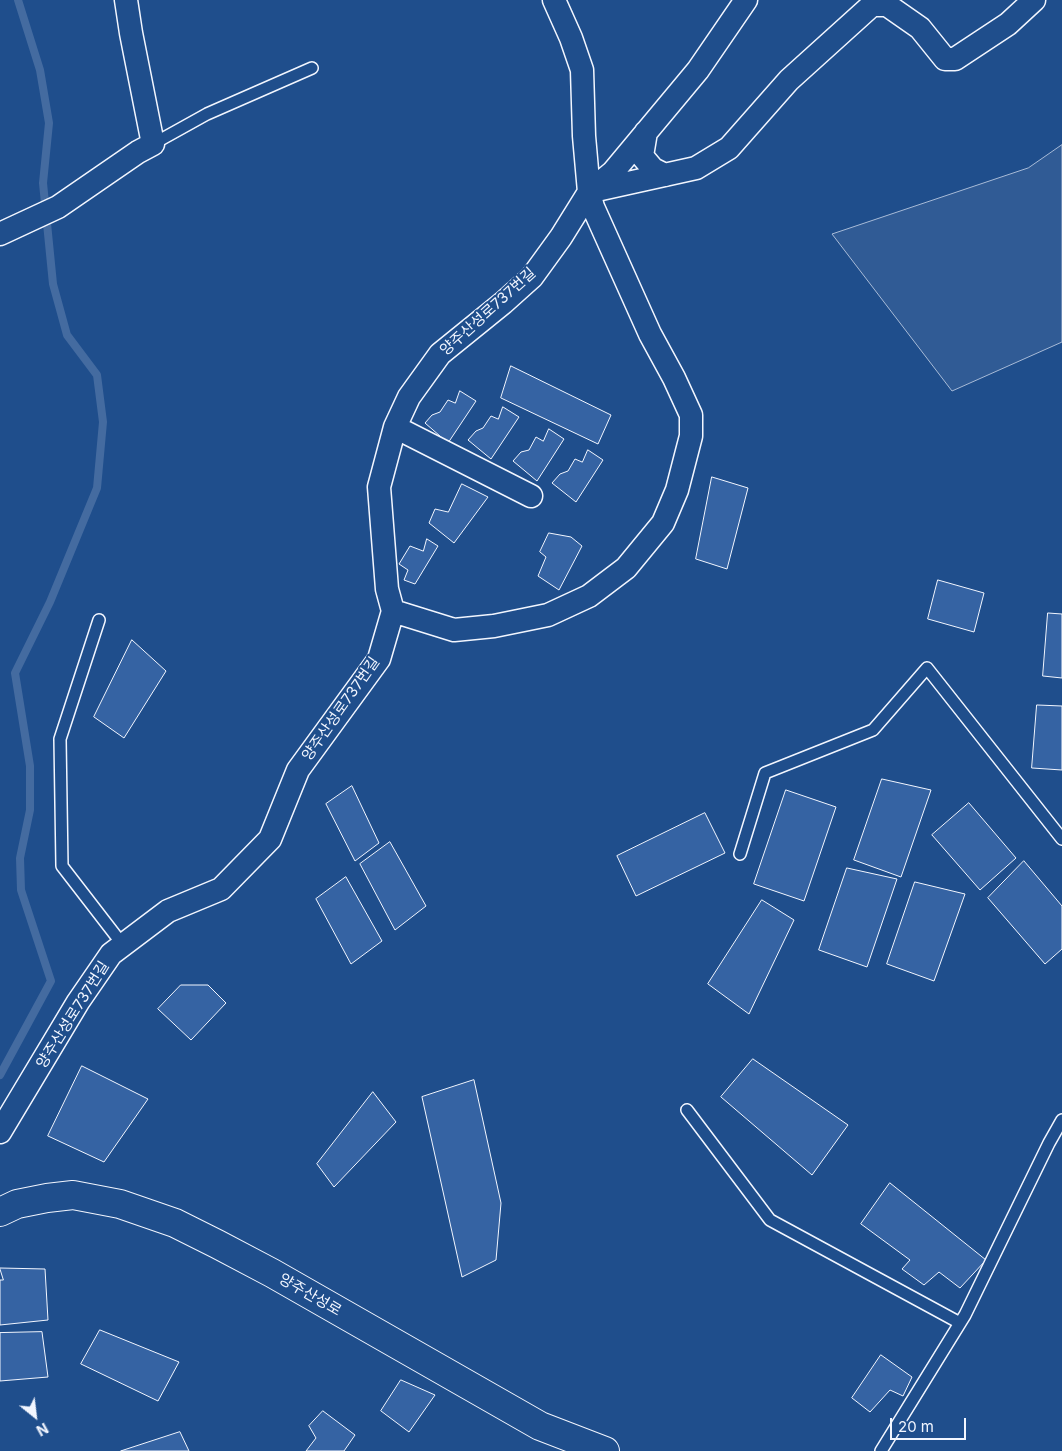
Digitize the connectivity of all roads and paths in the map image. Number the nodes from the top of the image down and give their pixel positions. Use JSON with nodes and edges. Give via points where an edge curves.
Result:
{"nodes":[{"id":1,"x":126,"y":0,"type":"edge"},
{"id":2,"x":554,"y":0,"type":"edge"},
{"id":3,"x":746,"y":0,"type":"edge"},
{"id":4,"x":1034,"y":0,"type":"edge"},
{"id":5,"x":312,"y":68,"type":"dead end"},
{"id":6,"x":646,"y":132,"type":"junction"},
{"id":7,"x":153,"y":144,"type":"junction"},
{"id":8,"x":665,"y":175,"type":"junction"},
{"id":9,"x":589,"y":192,"type":"junction"},
{"id":10,"x":8,"y":231,"type":"edge"},
{"id":11,"x":395,"y":427,"type":"junction"},
{"id":12,"x":531,"y":496,"type":"dead end"},
{"id":13,"x":393,"y":611,"type":"junction"},
{"id":14,"x":99,"y":620,"type":"dead end"},
{"id":15,"x":1062,"y":839,"type":"edge"},
{"id":16,"x":740,"y":854,"type":"dead end"},
{"id":17,"x":123,"y":945,"type":"junction"},
{"id":18,"x":687,"y":1110,"type":"dead end"},
{"id":19,"x":1062,"y":1120,"type":"edge"},
{"id":20,"x":0,"y":1132,"type":"edge"},
{"id":21,"x":0,"y":1212,"type":"edge"},
{"id":22,"x":960,"y":1323,"type":"junction"},
{"id":23,"x":605,"y":1451,"type":"edge"},
{"id":24,"x":880,"y":1451,"type":"edge"}],
"edges":[{"from":1,"to":7,"type":"street"},
{"from":2,"to":9,"type":"street","via":[[582,70]]},
{"from":3,"to":6,"type":"street","name":"양주산성로737번길","via":[[698,70]]},
{"from":4,"to":8,"type":"street","via":[[1008,24],[955,59],[946,59],[920,28],[888,5],[872,5],[789,80],[729,148],[696,168]]},
{"from":5,"to":7,"type":"lane","via":[[207,114]]},
{"from":6,"to":8,"type":"street","via":[[642,156],[653,169]]},
{"from":6,"to":9,"type":"street","name":"양주산성로737번길","via":[[614,172]]},
{"from":7,"to":10,"type":"street","via":[[58,207]]},
{"from":8,"to":9,"type":"street"},
{"from":9,"to":11,"type":"street","name":"양주산성로737번길","via":[[532,277],[440,354],[409,397]]},
{"from":9,"to":13,"type":"street","via":[[650,334],[691,415],[691,436],[677,490],[663,523],[626,568],[589,596],[548,615],[454,630]]},
{"from":11,"to":12,"type":"street"},
{"from":11,"to":13,"type":"street","name":"양주산성로737번길","via":[[380,487],[388,589]]},
{"from":13,"to":17,"type":"street","name":"양주산성로737번길","via":[[379,659],[298,770],[270,839],[221,889],[168,911]]},
{"from":14,"to":17,"type":"lane","via":[[60,739],[62,866]]},
{"from":15,"to":16,"type":"lane","via":[[927,668],[873,730],[764,773]]},
{"from":17,"to":20,"type":"street","name":"양주산성로737번길","via":[[111,954],[78,1002]]},
{"from":18,"to":22,"type":"lane","via":[[770,1220]]},
{"from":19,"to":22,"type":"lane"},
{"from":21,"to":23,"type":"street","name":"양주산성로","via":[[17,1204],[72,1195],[120,1204],[175,1223],[272,1273],[540,1426]]},
{"from":22,"to":24,"type":"lane"}]}
